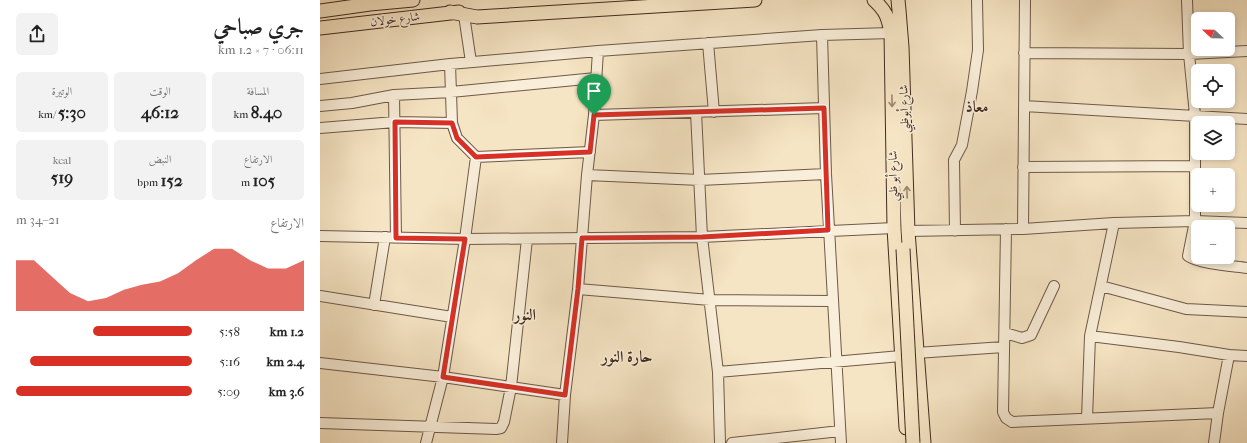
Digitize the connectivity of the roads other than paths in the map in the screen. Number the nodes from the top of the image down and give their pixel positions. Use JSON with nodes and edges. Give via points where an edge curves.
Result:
{"nodes":[{"id":1,"x":413,"y":0,"type":"edge"},
{"id":2,"x":614,"y":0,"type":"edge"},
{"id":3,"x":755,"y":0,"type":"edge"},
{"id":4,"x":874,"y":0,"type":"edge"},
{"id":5,"x":977,"y":0,"type":"edge"},
{"id":6,"x":1025,"y":0,"type":"edge"},
{"id":7,"x":1187,"y":0,"type":"edge"},
{"id":8,"x":370,"y":2,"type":"edge"},
{"id":9,"x":901,"y":3,"type":"edge"},
{"id":10,"x":320,"y":11,"type":"edge"},
{"id":11,"x":450,"y":12,"type":"junction"},
{"id":12,"x":464,"y":15,"type":"junction"},
{"id":13,"x":320,"y":28,"type":"edge"},
{"id":14,"x":890,"y":33,"type":"junction"},
{"id":15,"x":822,"y":35,"type":"junction"},
{"id":16,"x":708,"y":43,"type":"junction"},
{"id":17,"x":896,"y":47,"type":"junction"},
{"id":18,"x":598,"y":51,"type":"junction"},
{"id":19,"x":1247,"y":51,"type":"edge"},
{"id":20,"x":1024,"y":53,"type":"junction"},
{"id":21,"x":1189,"y":54,"type":"junction"},
{"id":22,"x":471,"y":62,"type":"junction"},
{"id":23,"x":450,"y":64,"type":"junction"},
{"id":24,"x":596,"y":78,"type":"junction"},
{"id":25,"x":320,"y":79,"type":"edge"},
{"id":26,"x":451,"y":92,"type":"junction"},
{"id":27,"x":394,"y":95,"type":"junction"},
{"id":28,"x":320,"y":106,"type":"edge"},
{"id":29,"x":1024,"y":106,"type":"junction"},
{"id":30,"x":824,"y":108,"type":"junction"},
{"id":31,"x":696,"y":112,"type":"junction"},
{"id":32,"x":714,"y":112,"type":"junction"},
{"id":33,"x":594,"y":115,"type":"junction"},
{"id":34,"x":1195,"y":116,"type":"joint"},
{"id":35,"x":1235,"y":118,"type":"edge"},
{"id":36,"x":1247,"y":119,"type":"edge"},
{"id":37,"x":395,"y":122,"type":"junction"},
{"id":38,"x":452,"y":123,"type":"junction"},
{"id":39,"x":320,"y":128,"type":"edge"},
{"id":40,"x":590,"y":152,"type":"junction"},
{"id":41,"x":476,"y":157,"type":"junction"},
{"id":42,"x":1195,"y":160,"type":"edge"},
{"id":43,"x":1195,"y":166,"type":"junction"},
{"id":44,"x":1023,"y":167,"type":"junction"},
{"id":45,"x":826,"y":174,"type":"junction"},
{"id":46,"x":587,"y":175,"type":"junction"},
{"id":47,"x":700,"y":180,"type":"junction"},
{"id":48,"x":1195,"y":220,"type":"edge"},
{"id":49,"x":1191,"y":221,"type":"edge"},
{"id":50,"x":1114,"y":223,"type":"junction"},
{"id":51,"x":1235,"y":223,"type":"edge"},
{"id":52,"x":1247,"y":223,"type":"edge"},
{"id":53,"x":894,"y":228,"type":"junction"},
{"id":54,"x":1006,"y":229,"type":"junction"},
{"id":55,"x":1023,"y":229,"type":"junction"},
{"id":56,"x":828,"y":230,"type":"junction"},
{"id":57,"x":908,"y":231,"type":"junction"},
{"id":58,"x":955,"y":231,"type":"junction"},
{"id":59,"x":320,"y":236,"type":"edge"},
{"id":60,"x":702,"y":237,"type":"junction"},
{"id":61,"x":384,"y":238,"type":"junction"},
{"id":62,"x":396,"y":238,"type":"junction"},
{"id":63,"x":582,"y":238,"type":"junction"},
{"id":64,"x":465,"y":239,"type":"junction"},
{"id":65,"x":527,"y":239,"type":"junction"},
{"id":66,"x":1191,"y":241,"type":"edge"},
{"id":67,"x":1191,"y":258,"type":"edge"},
{"id":68,"x":1222,"y":264,"type":"edge"},
{"id":69,"x":1247,"y":268,"type":"edge"},
{"id":70,"x":1054,"y":286,"type":"dead end"},
{"id":71,"x":1101,"y":286,"type":"junction"},
{"id":72,"x":578,"y":289,"type":"junction"},
{"id":73,"x":320,"y":296,"type":"edge"},
{"id":74,"x":710,"y":300,"type":"junction"},
{"id":75,"x":832,"y":300,"type":"junction"},
{"id":76,"x":374,"y":305,"type":"junction"},
{"id":77,"x":1247,"y":312,"type":"edge"},
{"id":78,"x":452,"y":317,"type":"junction"},
{"id":79,"x":1005,"y":333,"type":"junction"},
{"id":80,"x":1090,"y":336,"type":"junction"},
{"id":81,"x":1004,"y":347,"type":"junction"},
{"id":82,"x":916,"y":353,"type":"junction"},
{"id":83,"x":1229,"y":355,"type":"junction"},
{"id":84,"x":901,"y":356,"type":"junction"},
{"id":85,"x":1247,"y":356,"type":"edge"},
{"id":86,"x":836,"y":361,"type":"junction"},
{"id":87,"x":320,"y":363,"type":"edge"},
{"id":88,"x":718,"y":372,"type":"junction"},
{"id":89,"x":443,"y":377,"type":"junction"},
{"id":90,"x":511,"y":388,"type":"junction"},
{"id":91,"x":565,"y":395,"type":"junction"},
{"id":92,"x":1218,"y":413,"type":"junction"},
{"id":93,"x":921,"y":417,"type":"junction"},
{"id":94,"x":1087,"y":418,"type":"junction"},
{"id":95,"x":905,"y":419,"type":"junction"},
{"id":96,"x":320,"y":423,"type":"edge"},
{"id":97,"x":430,"y":427,"type":"junction"},
{"id":98,"x":840,"y":431,"type":"junction"},
{"id":99,"x":426,"y":443,"type":"edge"},
{"id":100,"x":562,"y":443,"type":"edge"},
{"id":101,"x":720,"y":443,"type":"edge"},
{"id":102,"x":732,"y":443,"type":"edge"},
{"id":103,"x":841,"y":443,"type":"edge"},
{"id":104,"x":907,"y":443,"type":"edge"},
{"id":105,"x":913,"y":443,"type":"edge"},
{"id":106,"x":924,"y":443,"type":"edge"},
{"id":107,"x":1214,"y":443,"type":"edge"}],
"edges":[{"from":1,"to":8,"type":"main road","name":"شارع خولان"},
{"from":2,"to":11,"type":"main road","name":"شارع خولان"},
{"from":3,"to":12,"type":"main road","via":[[485,16]]},
{"from":4,"to":14,"type":"main road","name":"شارع أبو ظبي","via":[[883,8],[889,19]]},
{"from":5,"to":58,"type":"street","via":[[978,50],[962,145],[954,160]]},
{"from":6,"to":20,"type":"street"},
{"from":7,"to":21,"type":"street"},
{"from":8,"to":10,"type":"main road","name":"شارع خولان"},
{"from":9,"to":17,"type":"main road","name":"شارع أبوظبي"},
{"from":11,"to":12,"type":"main road"},
{"from":11,"to":13,"type":"main road","name":"شارع خولان"},
{"from":12,"to":22,"type":"street"},
{"from":14,"to":15,"type":"street"},
{"from":14,"to":17,"type":"main road","name":"شارع أبو ظبي"},
{"from":15,"to":16,"type":"street"},
{"from":15,"to":30,"type":"street"},
{"from":16,"to":18,"type":"street"},
{"from":16,"to":32,"type":"street"},
{"from":17,"to":53,"type":"main road","name":"شارع أبو ظبي","one_way":true},
{"from":57,"to":17,"type":"main road","name":"شارع أبوظبي","one_way":true},
{"from":18,"to":22,"type":"street"},
{"from":18,"to":24,"type":"street"},
{"from":19,"to":21,"type":"street"},
{"from":20,"to":21,"type":"street"},
{"from":20,"to":29,"type":"street"},
{"from":21,"to":34,"type":"street"},
{"from":22,"to":23,"type":"street"},
{"from":23,"to":25,"type":"street"},
{"from":23,"to":26,"type":"street"},
{"from":24,"to":26,"type":"street"},
{"from":24,"to":33,"type":"street"},
{"from":26,"to":27,"type":"street"},
{"from":26,"to":38,"type":"street"},
{"from":27,"to":28,"type":"street"},
{"from":27,"to":37,"type":"street"},
{"from":29,"to":34,"type":"street"},
{"from":29,"to":44,"type":"street"},
{"from":30,"to":32,"type":"street"},
{"from":30,"to":45,"type":"street"},
{"from":31,"to":32,"type":"street"},
{"from":31,"to":33,"type":"street"},
{"from":31,"to":47,"type":"street"},
{"from":33,"to":40,"type":"street"},
{"from":35,"to":36,"type":"street"},
{"from":37,"to":38,"type":"street"},
{"from":37,"to":39,"type":"street"},
{"from":37,"to":62,"type":"street"},
{"from":38,"to":41,"type":"street","via":[[457,138]]},
{"from":40,"to":41,"type":"street"},
{"from":40,"to":46,"type":"street"},
{"from":41,"to":64,"type":"street"},
{"from":42,"to":43,"type":"street"},
{"from":43,"to":44,"type":"street"},
{"from":43,"to":48,"type":"street"},
{"from":44,"to":55,"type":"street"},
{"from":45,"to":47,"type":"street"},
{"from":45,"to":56,"type":"street"},
{"from":46,"to":47,"type":"street"},
{"from":46,"to":63,"type":"street"},
{"from":47,"to":60,"type":"street"},
{"from":49,"to":50,"type":"street"},
{"from":50,"to":55,"type":"street"},
{"from":50,"to":71,"type":"street"},
{"from":51,"to":52,"type":"street"},
{"from":53,"to":56,"type":"street"},
{"from":53,"to":84,"type":"main road","name":"شارع أبو ظبي"},
{"from":54,"to":55,"type":"street"},
{"from":54,"to":58,"type":"street"},
{"from":54,"to":79,"type":"street"},
{"from":56,"to":60,"type":"street"},
{"from":56,"to":75,"type":"street"},
{"from":57,"to":58,"type":"street"},
{"from":57,"to":82,"type":"main road","name":"شارع أبوظبي"},
{"from":57,"to":105,"type":"main road","bridge":true,"via":[[902,250]]},
{"from":59,"to":61,"type":"street"},
{"from":60,"to":63,"type":"street"},
{"from":60,"to":74,"type":"street"},
{"from":61,"to":62,"type":"street"},
{"from":61,"to":76,"type":"street"},
{"from":62,"to":64,"type":"street"},
{"from":63,"to":65,"type":"street"},
{"from":63,"to":72,"type":"street"},
{"from":64,"to":65,"type":"street"},
{"from":64,"to":78,"type":"street"},
{"from":65,"to":90,"type":"street"},
{"from":66,"to":67,"type":"street","via":[[1188,256]]},
{"from":68,"to":69,"type":"street"},
{"from":70,"to":79,"type":"street","via":[[1031,335],[1022,338]]},
{"from":71,"to":77,"type":"street","via":[[1186,309]]},
{"from":71,"to":80,"type":"street"},
{"from":72,"to":74,"type":"street"},
{"from":72,"to":91,"type":"street"},
{"from":73,"to":76,"type":"street"},
{"from":74,"to":75,"type":"street"},
{"from":74,"to":88,"type":"street"},
{"from":75,"to":86,"type":"street"},
{"from":76,"to":78,"type":"street"},
{"from":78,"to":89,"type":"street"},
{"from":79,"to":81,"type":"street"},
{"from":80,"to":83,"type":"street"},
{"from":80,"to":94,"type":"street"},
{"from":81,"to":82,"type":"street"},
{"from":81,"to":94,"type":"street","via":[[1003,412],[1006,418],[1012,422]]},
{"from":82,"to":93,"type":"main road","name":"شارع أبوظبي"},
{"from":83,"to":85,"type":"street"},
{"from":83,"to":92,"type":"street"},
{"from":84,"to":86,"type":"street"},
{"from":84,"to":95,"type":"main road","name":"شارع أبو ظبي"},
{"from":86,"to":88,"type":"street"},
{"from":86,"to":98,"type":"street"},
{"from":87,"to":89,"type":"street"},
{"from":88,"to":101,"type":"street"},
{"from":89,"to":90,"type":"street"},
{"from":89,"to":97,"type":"street"},
{"from":90,"to":91,"type":"street"},
{"from":90,"to":97,"type":"street","via":[[501,428]]},
{"from":91,"to":100,"type":"street"},
{"from":92,"to":94,"type":"street"},
{"from":92,"to":107,"type":"street"},
{"from":93,"to":95,"type":"main road","via":[[916,426],[908,424]]},
{"from":93,"to":106,"type":"main road","name":"شارع أبوظبي"},
{"from":95,"to":104,"type":"main road","name":"شارع أبو ظبي"},
{"from":96,"to":97,"type":"street"},
{"from":97,"to":99,"type":"street"},
{"from":98,"to":102,"type":"street"},
{"from":98,"to":103,"type":"street"}]}
